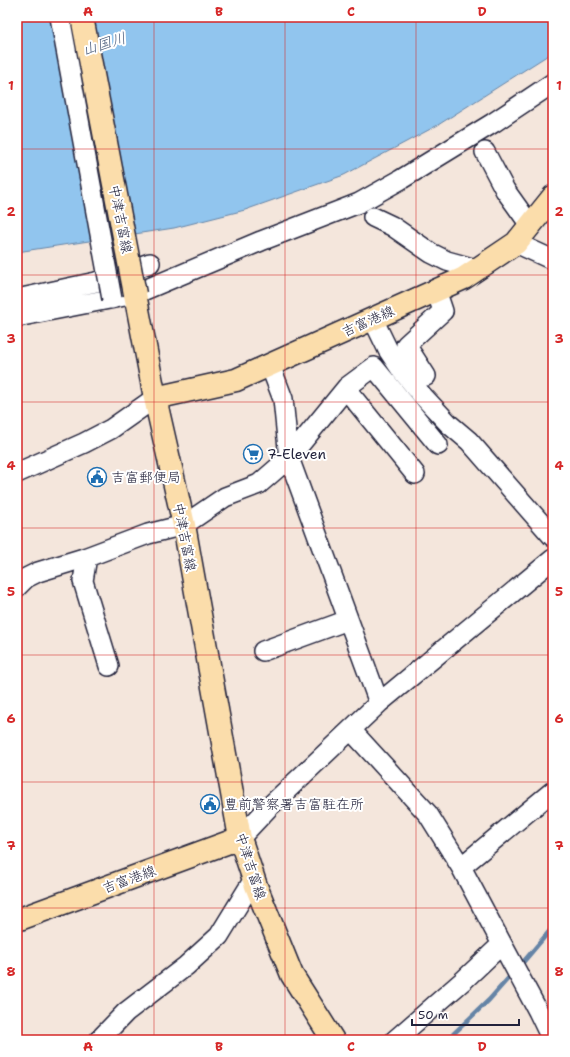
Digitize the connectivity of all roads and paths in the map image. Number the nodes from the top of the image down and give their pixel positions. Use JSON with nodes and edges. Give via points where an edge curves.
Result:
{"nodes":[{"id":1,"x":60,"y":17,"type":"edge"},
{"id":2,"x":82,"y":17,"type":"edge"},
{"id":3,"x":553,"y":83,"type":"edge"},
{"id":4,"x":485,"y":152,"type":"dead end"},
{"id":5,"x":553,"y":197,"type":"edge"},
{"id":6,"x":373,"y":217,"type":"dead end"},
{"id":7,"x":530,"y":225,"type":"junction"},
{"id":8,"x":516,"y":243,"type":"junction"},
{"id":9,"x":553,"y":260,"type":"edge"},
{"id":10,"x":150,"y":263,"type":"dead end"},
{"id":11,"x":476,"y":269,"type":"junction"},
{"id":12,"x":436,"y":290,"type":"junction"},
{"id":13,"x":136,"y":294,"type":"junction"},
{"id":14,"x":17,"y":299,"type":"edge"},
{"id":15,"x":112,"y":299,"type":"junction"},
{"id":16,"x":17,"y":317,"type":"edge"},
{"id":17,"x":373,"y":319,"type":"junction"},
{"id":18,"x":270,"y":365,"type":"junction"},
{"id":19,"x":426,"y":376,"type":"dead end"},
{"id":20,"x":346,"y":389,"type":"junction"},
{"id":21,"x":155,"y":398,"type":"junction"},
{"id":22,"x":438,"y":445,"type":"dead end"},
{"id":23,"x":289,"y":458,"type":"junction"},
{"id":24,"x":17,"y":473,"type":"edge"},
{"id":25,"x":415,"y":474,"type":"dead end"},
{"id":26,"x":184,"y":525,"type":"junction"},
{"id":27,"x":553,"y":538,"type":"edge"},
{"id":28,"x":87,"y":557,"type":"junction"},
{"id":29,"x":553,"y":559,"type":"edge"},
{"id":30,"x":17,"y":587,"type":"edge"},
{"id":31,"x":348,"y":620,"type":"junction"},
{"id":32,"x":262,"y":651,"type":"dead end"},
{"id":33,"x":109,"y":666,"type":"dead end"},
{"id":34,"x":379,"y":703,"type":"junction"},
{"id":35,"x":351,"y":730,"type":"junction"},
{"id":36,"x":553,"y":791,"type":"edge"},
{"id":37,"x":240,"y":838,"type":"junction"},
{"id":38,"x":462,"y":867,"type":"junction"},
{"id":39,"x":254,"y":879,"type":"junction"},
{"id":40,"x":17,"y":920,"type":"edge"},
{"id":41,"x":502,"y":944,"type":"junction"},
{"id":42,"x":99,"y":1040,"type":"edge"},
{"id":43,"x":333,"y":1040,"type":"edge"},
{"id":44,"x":395,"y":1040,"type":"edge"},
{"id":45,"x":552,"y":1040,"type":"edge"}],
"edges":[{"from":1,"to":15,"type":"street","bridge":true},
{"from":2,"to":13,"type":"main road","name":"中津吉富線","bridge":true},
{"from":3,"to":13,"type":"street","via":[[493,124],[358,203]]},
{"from":4,"to":7,"type":"street","via":[[505,190]]},
{"from":5,"to":7,"type":"main road","name":"吉富港線"},
{"from":6,"to":11,"type":"street","via":[[392,226],[430,253]]},
{"from":7,"to":8,"type":"main road","name":"吉富港線"},
{"from":8,"to":9,"type":"street"},
{"from":8,"to":11,"type":"main road","name":"吉富港線"},
{"from":10,"to":14,"type":"street","via":[[96,282]]},
{"from":11,"to":12,"type":"main road","name":"吉富港線","via":[[464,278]]},
{"from":12,"to":17,"type":"main road","name":"吉富港線"},
{"from":12,"to":19,"type":"street","via":[[443,311],[406,345]]},
{"from":13,"to":15,"type":"street"},
{"from":13,"to":21,"type":"main road","name":"中津吉富線"},
{"from":15,"to":16,"type":"street"},
{"from":17,"to":18,"type":"main road","name":"吉富港線"},
{"from":17,"to":27,"type":"street","via":[[402,371],[449,424],[469,441]]},
{"from":18,"to":21,"type":"main road","name":"吉富港線","via":[[236,380]]},
{"from":18,"to":23,"type":"street","via":[[283,399]]},
{"from":20,"to":22,"type":"street","via":[[374,367]]},
{"from":20,"to":23,"type":"street"},
{"from":20,"to":25,"type":"street"},
{"from":21,"to":24,"type":"street","via":[[111,429]]},
{"from":21,"to":26,"type":"main road","name":"中津吉富線"},
{"from":23,"to":26,"type":"street","via":[[259,484],[225,497]]},
{"from":23,"to":31,"type":"street"},
{"from":26,"to":28,"type":"street","via":[[148,534]]},
{"from":26,"to":37,"type":"main road","name":"中津吉富線"},
{"from":28,"to":30,"type":"street","via":[[38,572],[26,578]]},
{"from":28,"to":33,"type":"street","via":[[83,581]]},
{"from":29,"to":34,"type":"street"},
{"from":31,"to":32,"type":"street"},
{"from":31,"to":34,"type":"street"},
{"from":34,"to":35,"type":"street"},
{"from":35,"to":37,"type":"street","via":[[270,806]]},
{"from":35,"to":38,"type":"street","via":[[428,814]]},
{"from":36,"to":38,"type":"street"},
{"from":37,"to":39,"type":"main road","name":"中津吉富線"},
{"from":37,"to":40,"type":"main road","name":"吉富港線"},
{"from":38,"to":41,"type":"street"},
{"from":39,"to":42,"type":"street","via":[[219,936],[186,966],[126,1012]]},
{"from":39,"to":43,"type":"main road","name":"中津吉富線","via":[[292,975]]},
{"from":41,"to":44,"type":"street"},
{"from":41,"to":45,"type":"street"}]}
